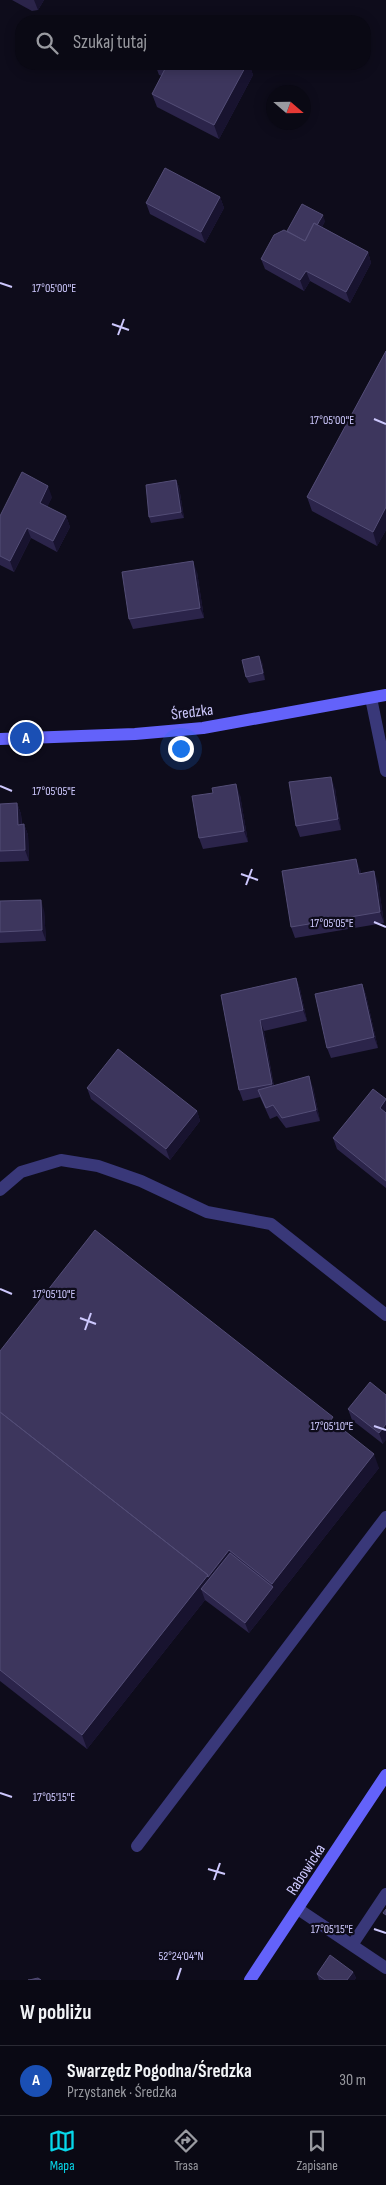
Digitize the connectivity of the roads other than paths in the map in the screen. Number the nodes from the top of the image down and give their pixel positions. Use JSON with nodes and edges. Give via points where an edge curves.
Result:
{"nodes":[{"id":1,"x":386,"y":694,"type":"edge"},
{"id":2,"x":371,"y":698,"type":"junction"},
{"id":3,"x":0,"y":739,"type":"edge"},
{"id":4,"x":386,"y":771,"type":"edge"},
{"id":5,"x":0,"y":1190,"type":"edge"},
{"id":6,"x":386,"y":1315,"type":"edge"},
{"id":7,"x":386,"y":1518,"type":"edge"},
{"id":8,"x":386,"y":1775,"type":"edge"},
{"id":9,"x":137,"y":1846,"type":"dead end"},
{"id":10,"x":386,"y":1894,"type":"edge"},
{"id":11,"x":298,"y":1909,"type":"junction"},
{"id":12,"x":352,"y":1945,"type":"junction"},
{"id":13,"x":386,"y":1968,"type":"edge"},
{"id":14,"x":250,"y":1980,"type":"edge"}],
"edges":[{"from":1,"to":2,"type":"street","name":"Średzka"},
{"from":2,"to":3,"type":"street","name":"Średzka","via":[[203,728]]},
{"from":2,"to":4,"type":"street"},
{"from":5,"to":6,"type":"street","via":[[21,1172],[61,1160],[98,1166],[141,1181],[207,1212],[271,1224]]},
{"from":7,"to":9,"type":"street"},
{"from":8,"to":11,"type":"street","name":"Rabowicka"},
{"from":10,"to":12,"type":"street"},
{"from":11,"to":12,"type":"street"},
{"from":11,"to":14,"type":"street","name":"Rabowicka"},
{"from":12,"to":13,"type":"street"}]}
